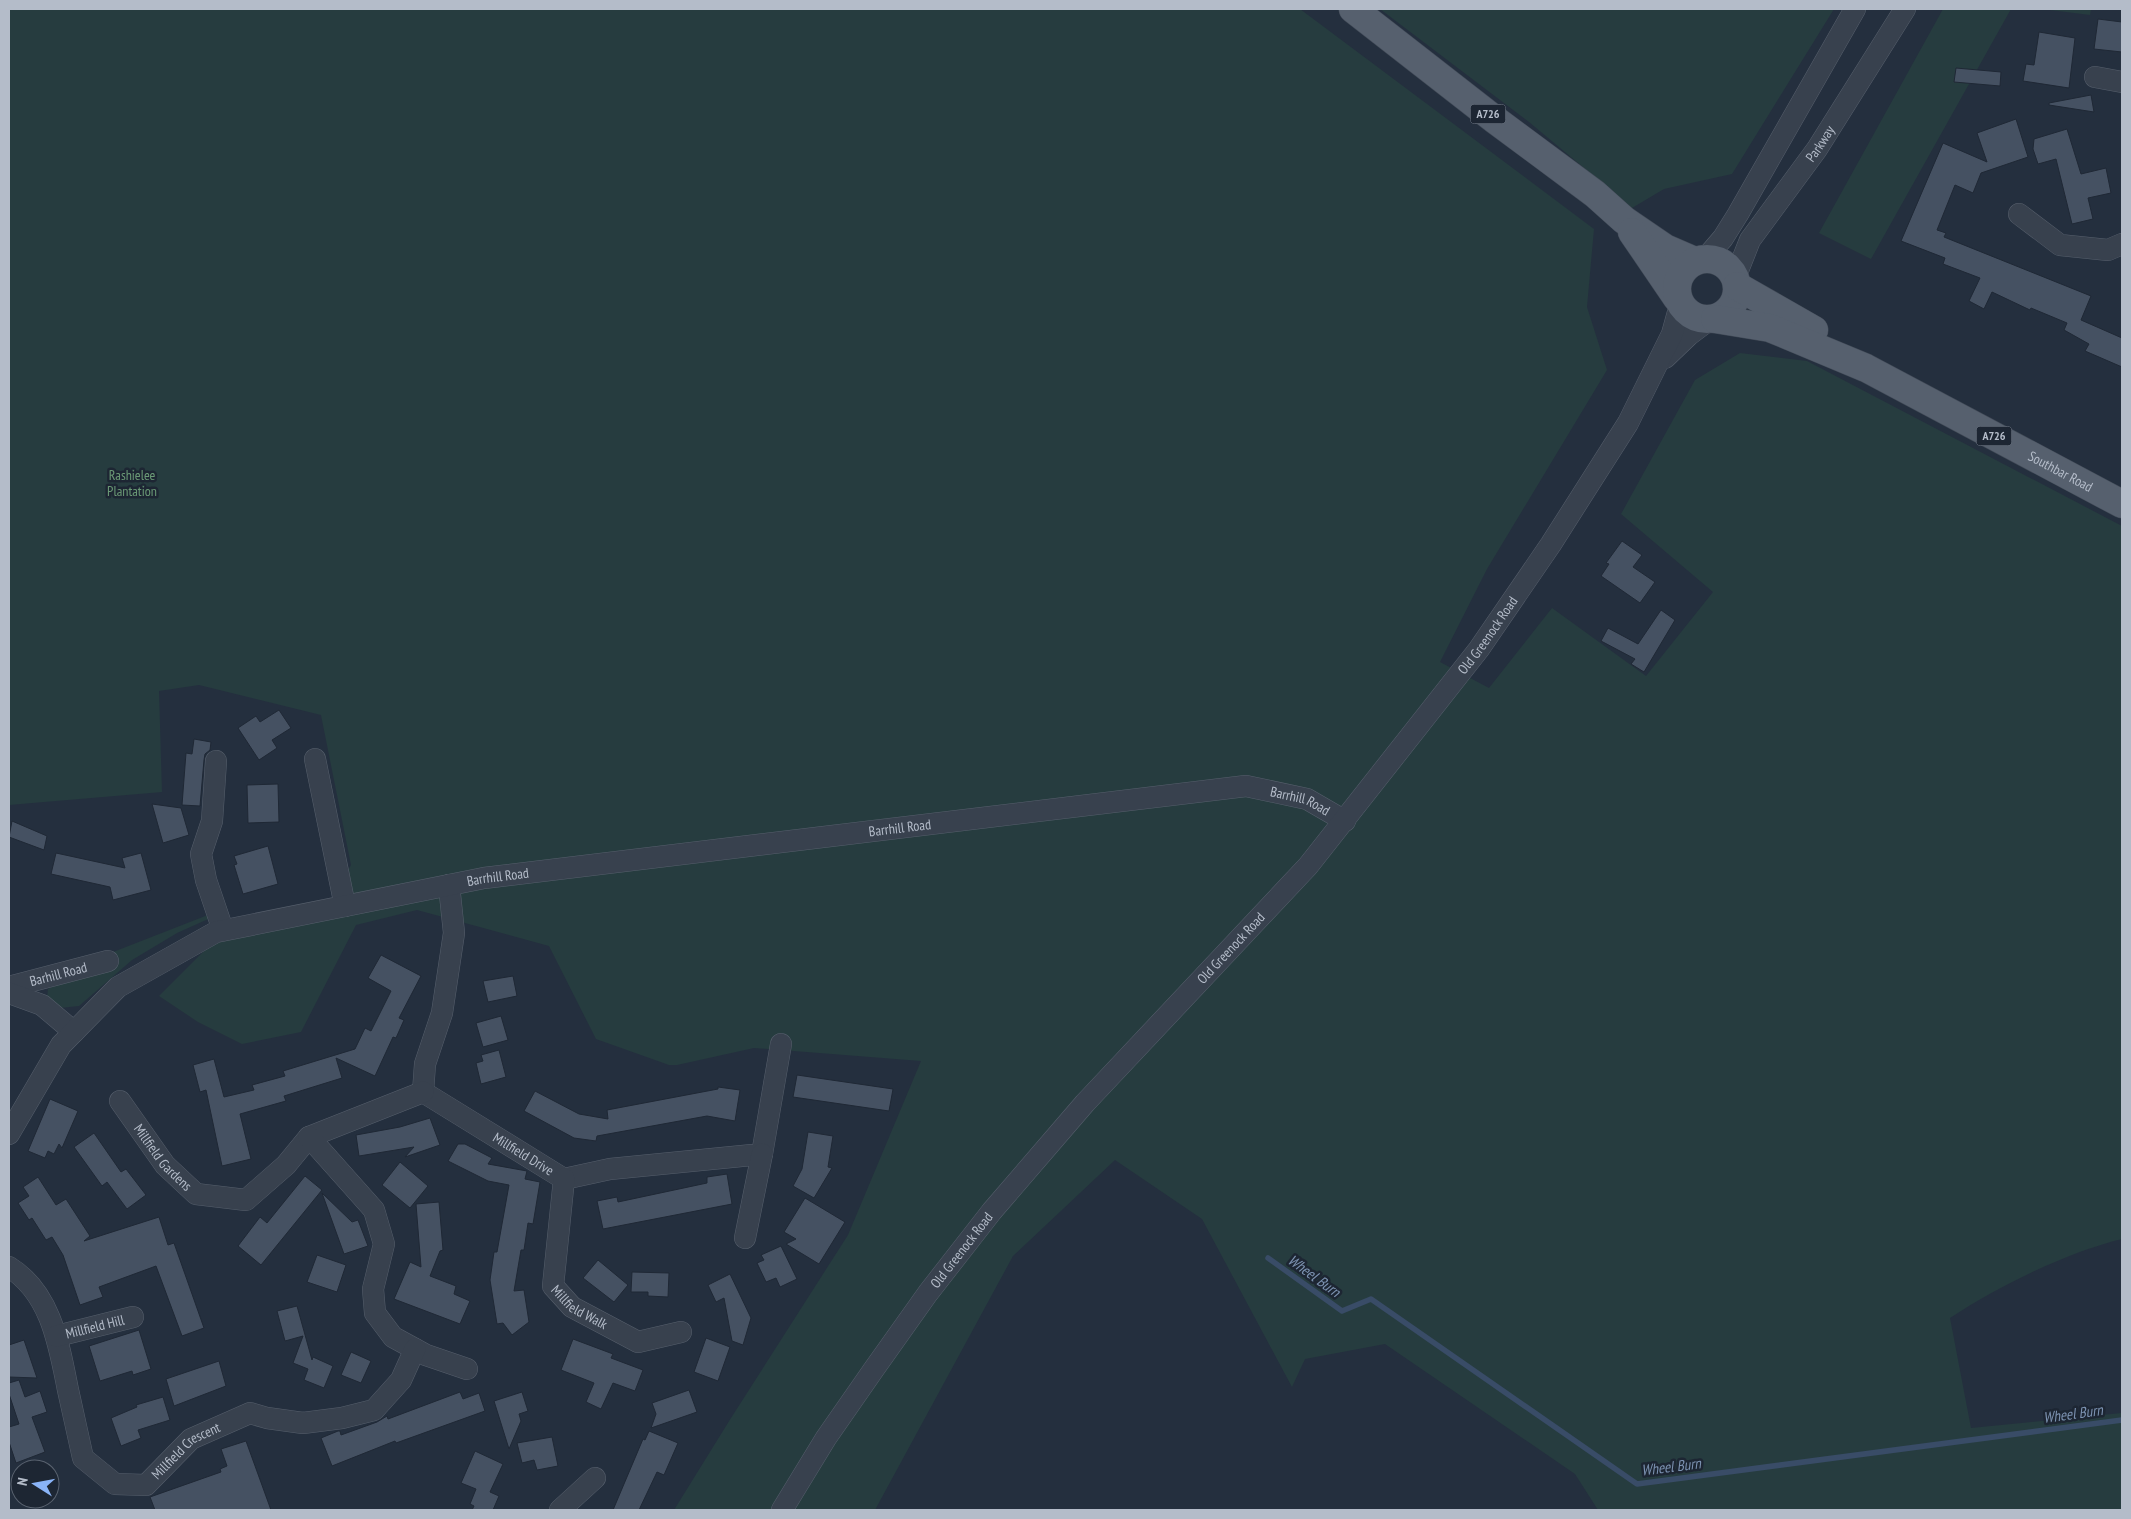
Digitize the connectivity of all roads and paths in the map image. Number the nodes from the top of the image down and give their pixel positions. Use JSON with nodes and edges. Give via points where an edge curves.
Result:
{"nodes":[{"id":1,"x":1353,"y":9,"type":"edge"},
{"id":2,"x":1856,"y":9,"type":"edge"},
{"id":3,"x":1906,"y":9,"type":"edge"},
{"id":4,"x":2095,"y":77,"type":"dead end"},
{"id":5,"x":2122,"y":82,"type":"edge"},
{"id":6,"x":2020,"y":214,"type":"dead end"},
{"id":7,"x":1624,"y":220,"type":"junction"},
{"id":8,"x":2122,"y":244,"type":"edge"},
{"id":9,"x":1700,"y":260,"type":"junction"},
{"id":10,"x":1736,"y":282,"type":"junction"},
{"id":11,"x":1679,"y":301,"type":"junction"},
{"id":12,"x":1712,"y":319,"type":"junction"},
{"id":13,"x":1656,"y":367,"type":"junction"},
{"id":14,"x":1866,"y":368,"type":"junction"},
{"id":15,"x":2122,"y":504,"type":"edge"},
{"id":16,"x":315,"y":759,"type":"dead end"},
{"id":17,"x":216,"y":761,"type":"dead end"},
{"id":18,"x":1345,"y":821,"type":"junction"},
{"id":19,"x":449,"y":885,"type":"junction"},
{"id":20,"x":345,"y":906,"type":"junction"},
{"id":21,"x":223,"y":930,"type":"junction"},
{"id":22,"x":108,"y":961,"type":"dead end"},
{"id":23,"x":9,"y":987,"type":"edge"},
{"id":24,"x":9,"y":992,"type":"edge"},
{"id":25,"x":74,"y":1032,"type":"junction"},
{"id":26,"x":781,"y":1044,"type":"dead end"},
{"id":27,"x":422,"y":1092,"type":"junction"},
{"id":28,"x":120,"y":1101,"type":"dead end"},
{"id":29,"x":9,"y":1134,"type":"edge"},
{"id":30,"x":309,"y":1137,"type":"junction"},
{"id":31,"x":762,"y":1154,"type":"junction"},
{"id":32,"x":564,"y":1179,"type":"junction"},
{"id":33,"x":745,"y":1238,"type":"dead end"},
{"id":34,"x":9,"y":1267,"type":"edge"},
{"id":35,"x":133,"y":1316,"type":"dead end"},
{"id":36,"x":681,"y":1332,"type":"dead end"},
{"id":37,"x":57,"y":1336,"type":"junction"},
{"id":38,"x":415,"y":1349,"type":"junction"},
{"id":39,"x":467,"y":1369,"type":"dead end"},
{"id":40,"x":595,"y":1478,"type":"dead end"},
{"id":41,"x":560,"y":1510,"type":"edge"},
{"id":42,"x":782,"y":1510,"type":"edge"}],
"edges":[{"from":1,"to":7,"type":"main road","number":"A726","via":[[1595,194]]},
{"from":2,"to":9,"type":"street","via":[[1738,214],[1723,238]]},
{"from":3,"to":10,"type":"street","name":"Parkway","via":[[1817,149],[1750,240]]},
{"from":4,"to":5,"type":"street"},
{"from":6,"to":8,"type":"street","via":[[2060,245],[2108,250]]},
{"from":7,"to":9,"type":"main road","number":"A726","via":[[1665,248]]},
{"from":7,"to":11,"type":"main road","number":"A726"},
{"from":9,"to":10,"type":"main road","via":[[1723,264]]},
{"from":9,"to":11,"type":"main road","via":[[1681,272],[1676,289]]},
{"from":10,"to":12,"type":"main road","via":[[1732,306],[1725,314]]},
{"from":10,"to":14,"type":"main road","name":"Southbar Road","number":"A726","via":[[1811,328]]},
{"from":11,"to":12,"type":"main road","via":[[1693,317]]},
{"from":11,"to":13,"type":"street","name":"Old Greenock Road","via":[[1672,334]]},
{"from":12,"to":13,"type":"street","name":"Old Greenock Road","via":[[1689,335]]},
{"from":12,"to":14,"type":"main road","name":"Southbar Road","number":"A726","via":[[1758,324]]},
{"from":13,"to":18,"type":"street","name":"Old Greenock Road","via":[[1628,422],[1551,544],[1479,649]]},
{"from":14,"to":15,"type":"main road","name":"Southbar Road","number":"A726"},
{"from":16,"to":20,"type":"street"},
{"from":17,"to":21,"type":"street","via":[[212,821],[201,854]]},
{"from":18,"to":19,"type":"street","name":"Barrhill Road","via":[[1307,799],[1246,786]]},
{"from":18,"to":42,"type":"street","name":"Old Greenock Road","via":[[1308,866],[1079,1110],[992,1211],[928,1292],[869,1376]]},
{"from":19,"to":20,"type":"street","name":"Barrhill Road"},
{"from":19,"to":27,"type":"street","via":[[454,933],[442,1013],[425,1064]]},
{"from":20,"to":21,"type":"street","name":"Barrhill Road"},
{"from":21,"to":25,"type":"street","name":"Barrhill Road","via":[[118,987]]},
{"from":22,"to":23,"type":"street","name":"Barhill Road"},
{"from":24,"to":25,"type":"street","via":[[42,1005]]},
{"from":25,"to":29,"type":"street","name":"Barrhill Road","via":[[61,1045]]},
{"from":26,"to":31,"type":"street"},
{"from":27,"to":30,"type":"street","name":"Millfield Gardens"},
{"from":27,"to":32,"type":"street","name":"Millfield Drive"},
{"from":28,"to":30,"type":"street","name":"Millfield Gardens","via":[[165,1165],[196,1194],[246,1200],[286,1165]]},
{"from":30,"to":38,"type":"street","via":[[374,1210],[384,1244],[373,1289],[375,1313],[392,1337]]},
{"from":31,"to":32,"type":"street","name":"Millfield Drive","via":[[610,1169]]},
{"from":31,"to":33,"type":"street"},
{"from":32,"to":36,"type":"street","name":"Millfield Walk","via":[[553,1286],[572,1307],[638,1342]]},
{"from":34,"to":37,"type":"street","name":"Millfield Crescent","via":[[23,1276],[37,1293]]},
{"from":35,"to":37,"type":"street","name":"Millfield Hill"},
{"from":37,"to":38,"type":"street","name":"Millfield Crescent","via":[[83,1458],[115,1484],[146,1484],[191,1439],[250,1413],[303,1423],[374,1410],[401,1380]]},
{"from":38,"to":39,"type":"street"},
{"from":40,"to":41,"type":"street"}]}
